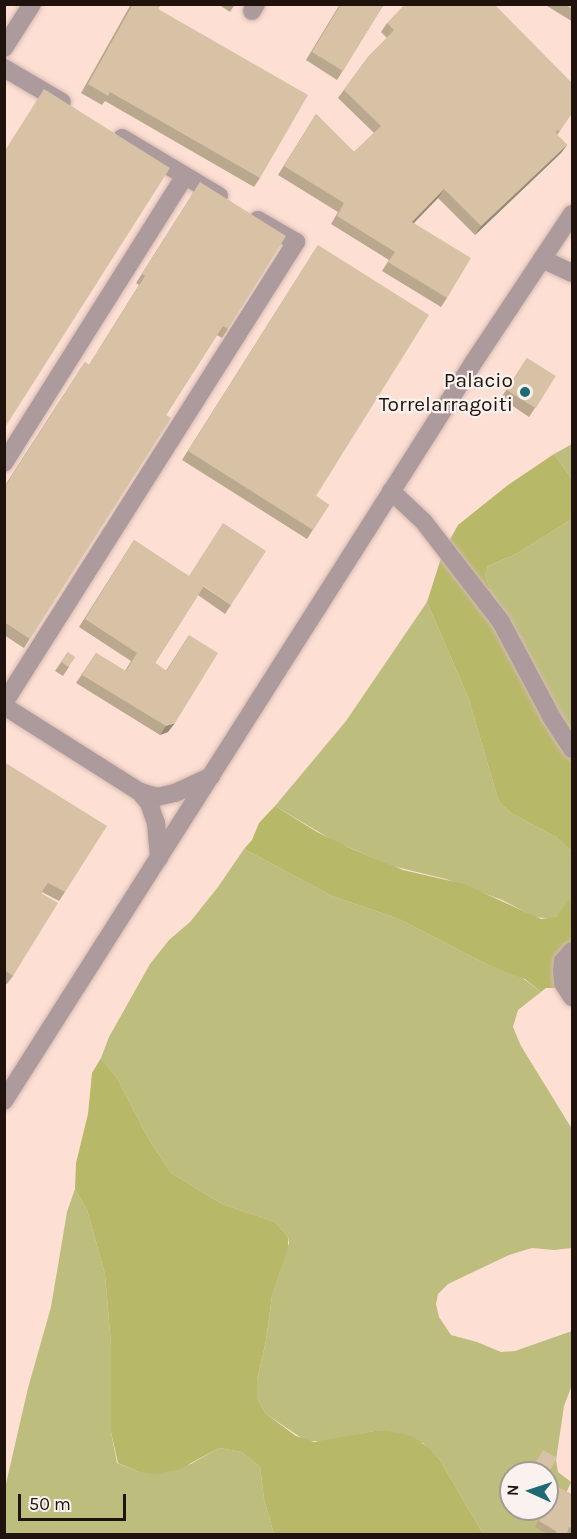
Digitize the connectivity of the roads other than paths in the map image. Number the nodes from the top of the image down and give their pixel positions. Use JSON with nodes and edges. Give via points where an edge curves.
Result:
{"nodes":[{"id":1,"x":32,"y":4,"type":"edge"},
{"id":2,"x":4,"y":48,"type":"edge"},
{"id":3,"x":4,"y":68,"type":"edge"},
{"id":4,"x":73,"y":109,"type":"edge"},
{"id":5,"x":104,"y":127,"type":"edge"},
{"id":6,"x":185,"y":176,"type":"junction"},
{"id":7,"x":573,"y":214,"type":"edge"},
{"id":8,"x":542,"y":259,"type":"junction"},
{"id":9,"x":573,"y":273,"type":"edge"},
{"id":10,"x":4,"y":463,"type":"edge"},
{"id":11,"x":391,"y":491,"type":"junction"},
{"id":12,"x":4,"y":705,"type":"edge"},
{"id":13,"x":573,"y":749,"type":"edge"},
{"id":14,"x":212,"y":776,"type":"junction"},
{"id":15,"x":150,"y":799,"type":"junction"},
{"id":16,"x":184,"y":819,"type":"junction"},
{"id":17,"x":159,"y":858,"type":"junction"},
{"id":18,"x":573,"y":951,"type":"edge"},
{"id":19,"x":573,"y":997,"type":"edge"},
{"id":20,"x":4,"y":1101,"type":"edge"}],
"edges":[{"from":1,"to":2,"type":"street"},
{"from":3,"to":4,"type":"street"},
{"from":5,"to":6,"type":"street"},
{"from":6,"to":10,"type":"street"},
{"from":6,"to":12,"type":"street","via":[[296,242]]},
{"from":7,"to":8,"type":"street"},
{"from":8,"to":9,"type":"street"},
{"from":8,"to":11,"type":"street"},
{"from":11,"to":13,"type":"street","via":[[424,522],[501,622]]},
{"from":11,"to":14,"type":"street"},
{"from":12,"to":15,"type":"street"},
{"from":14,"to":15,"type":"street","via":[[175,794]]},
{"from":14,"to":16,"type":"street"},
{"from":15,"to":16,"type":"street","via":[[172,819]]},
{"from":15,"to":17,"type":"street"},
{"from":16,"to":17,"type":"street"},
{"from":17,"to":20,"type":"street"},
{"from":18,"to":19,"type":"street","via":[[563,961],[562,971],[563,983]]}]}
